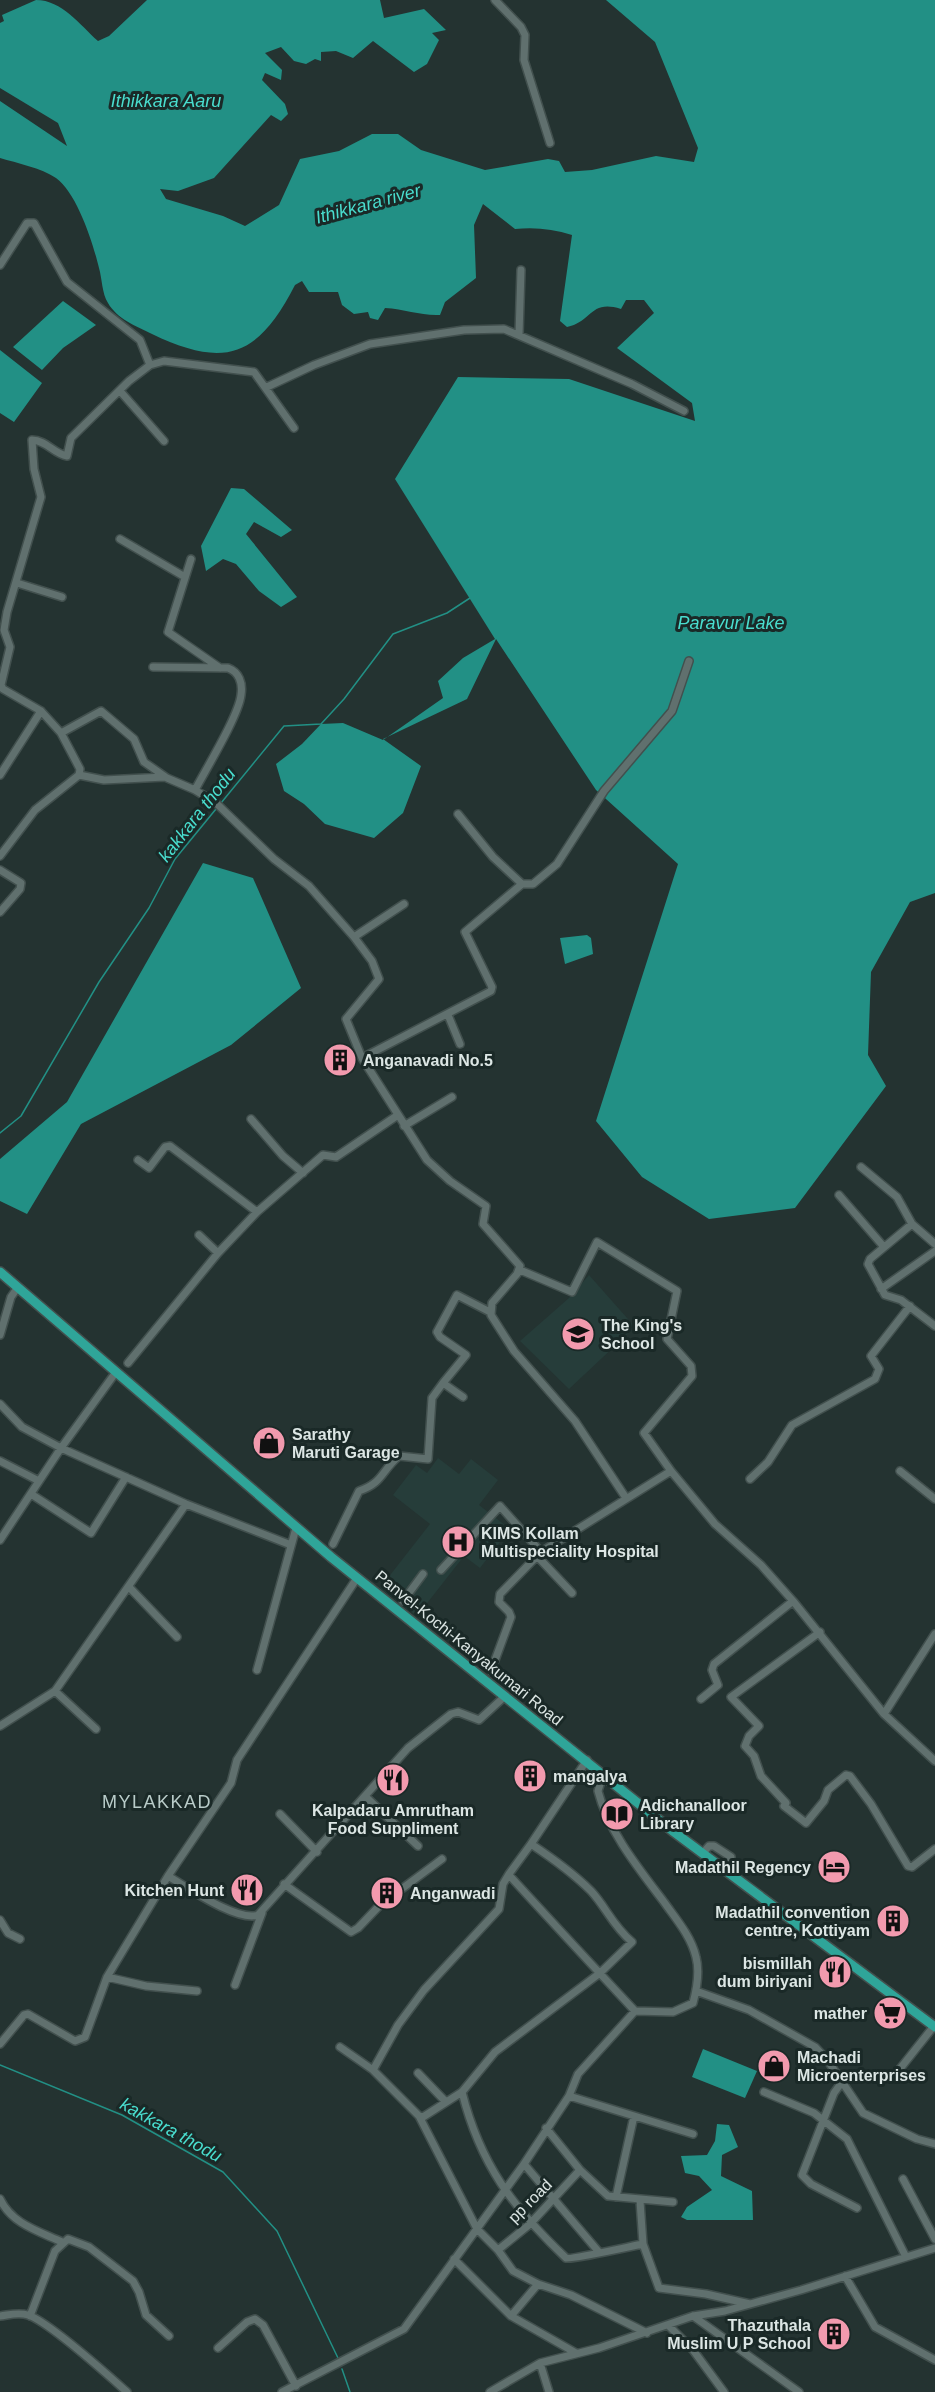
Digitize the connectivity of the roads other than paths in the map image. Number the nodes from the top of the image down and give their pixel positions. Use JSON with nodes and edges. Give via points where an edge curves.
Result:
{"nodes":[{"id":1,"x":495,"y":0,"type":"edge"},
{"id":2,"x":550,"y":144,"type":"dead end"},
{"id":3,"x":0,"y":265,"type":"edge"},
{"id":4,"x":521,"y":270,"type":"dead end"},
{"id":5,"x":519,"y":335,"type":"junction"},
{"id":6,"x":150,"y":365,"type":"junction"},
{"id":7,"x":267,"y":387,"type":"junction"},
{"id":8,"x":120,"y":391,"type":"junction"},
{"id":9,"x":684,"y":411,"type":"dead end"},
{"id":10,"x":294,"y":428,"type":"dead end"},
{"id":11,"x":164,"y":441,"type":"dead end"},
{"id":12,"x":120,"y":539,"type":"dead end"},
{"id":13,"x":191,"y":559,"type":"dead end"},
{"id":14,"x":185,"y":577,"type":"junction"},
{"id":15,"x":17,"y":583,"type":"junction"},
{"id":16,"x":62,"y":597,"type":"dead end"},
{"id":17,"x":689,"y":661,"type":"dead end"},
{"id":18,"x":153,"y":667,"type":"dead end"},
{"id":19,"x":220,"y":668,"type":"junction"},
{"id":20,"x":41,"y":711,"type":"junction"},
{"id":21,"x":61,"y":733,"type":"junction"},
{"id":22,"x":0,"y":775,"type":"edge"},
{"id":23,"x":79,"y":775,"type":"junction"},
{"id":24,"x":165,"y":777,"type":"junction"},
{"id":25,"x":195,"y":790,"type":"junction"},
{"id":26,"x":458,"y":814,"type":"dead end"},
{"id":27,"x":0,"y":856,"type":"edge"},
{"id":28,"x":0,"y":870,"type":"edge"},
{"id":29,"x":522,"y":884,"type":"junction"},
{"id":30,"x":404,"y":904,"type":"dead end"},
{"id":31,"x":0,"y":912,"type":"edge"},
{"id":32,"x":354,"y":937,"type":"junction"},
{"id":33,"x":448,"y":1015,"type":"junction"},
{"id":34,"x":460,"y":1044,"type":"dead end"},
{"id":35,"x":363,"y":1058,"type":"junction"},
{"id":36,"x":452,"y":1096,"type":"dead end"},
{"id":37,"x":398,"y":1115,"type":"junction"},
{"id":38,"x":251,"y":1119,"type":"dead end"},
{"id":39,"x":404,"y":1126,"type":"junction"},
{"id":40,"x":138,"y":1160,"type":"dead end"},
{"id":41,"x":861,"y":1167,"type":"dead end"},
{"id":42,"x":303,"y":1173,"type":"junction"},
{"id":43,"x":839,"y":1195,"type":"dead end"},
{"id":44,"x":257,"y":1212,"type":"junction"},
{"id":45,"x":912,"y":1224,"type":"junction"},
{"id":46,"x":199,"y":1235,"type":"dead end"},
{"id":47,"x":935,"y":1244,"type":"edge"},
{"id":48,"x":884,"y":1247,"type":"junction"},
{"id":49,"x":935,"y":1251,"type":"edge"},
{"id":50,"x":218,"y":1253,"type":"junction"},
{"id":51,"x":520,"y":1270,"type":"junction"},
{"id":52,"x":0,"y":1272,"type":"edge"},
{"id":53,"x":18,"y":1287,"type":"junction"},
{"id":54,"x":881,"y":1289,"type":"junction"},
{"id":55,"x":910,"y":1306,"type":"junction"},
{"id":56,"x":490,"y":1312,"type":"junction"},
{"id":57,"x":935,"y":1326,"type":"edge"},
{"id":58,"x":0,"y":1335,"type":"edge"},
{"id":59,"x":128,"y":1364,"type":"dead end"},
{"id":60,"x":116,"y":1372,"type":"junction"},
{"id":61,"x":443,"y":1383,"type":"junction"},
{"id":62,"x":463,"y":1397,"type":"dead end"},
{"id":63,"x":1,"y":1407,"type":"edge"},
{"id":64,"x":61,"y":1448,"type":"junction"},
{"id":65,"x":0,"y":1461,"type":"edge"},
{"id":66,"x":900,"y":1471,"type":"dead end"},
{"id":67,"x":671,"y":1472,"type":"junction"},
{"id":68,"x":126,"y":1477,"type":"junction"},
{"id":69,"x":750,"y":1479,"type":"dead end"},
{"id":70,"x":39,"y":1481,"type":"junction"},
{"id":71,"x":31,"y":1494,"type":"junction"},
{"id":72,"x":626,"y":1498,"type":"junction"},
{"id":73,"x":935,"y":1499,"type":"edge"},
{"id":74,"x":186,"y":1504,"type":"junction"},
{"id":75,"x":296,"y":1528,"type":"junction"},
{"id":76,"x":0,"y":1540,"type":"edge"},
{"id":77,"x":333,"y":1544,"type":"dead end"},
{"id":78,"x":291,"y":1545,"type":"junction"},
{"id":79,"x":539,"y":1554,"type":"junction"},
{"id":80,"x":441,"y":1570,"type":"dead end"},
{"id":81,"x":423,"y":1574,"type":"dead end"},
{"id":82,"x":357,"y":1578,"type":"junction"},
{"id":83,"x":129,"y":1587,"type":"junction"},
{"id":84,"x":572,"y":1593,"type":"dead end"},
{"id":85,"x":403,"y":1601,"type":"dead end"},
{"id":86,"x":793,"y":1601,"type":"junction"},
{"id":87,"x":820,"y":1632,"type":"junction"},
{"id":88,"x":935,"y":1634,"type":"edge"},
{"id":89,"x":177,"y":1637,"type":"dead end"},
{"id":90,"x":257,"y":1671,"type":"dead end"},
{"id":91,"x":491,"y":1671,"type":"dead end"},
{"id":92,"x":55,"y":1691,"type":"junction"},
{"id":93,"x":504,"y":1697,"type":"junction"},
{"id":94,"x":701,"y":1699,"type":"dead end"},
{"id":95,"x":884,"y":1714,"type":"junction"},
{"id":96,"x":0,"y":1726,"type":"edge"},
{"id":97,"x":96,"y":1729,"type":"dead end"},
{"id":98,"x":586,"y":1760,"type":"junction"},
{"id":99,"x":935,"y":1761,"type":"edge"},
{"id":100,"x":603,"y":1775,"type":"junction"},
{"id":101,"x":366,"y":1797,"type":"junction"},
{"id":102,"x":279,"y":1814,"type":"dead end"},
{"id":103,"x":531,"y":1844,"type":"junction"},
{"id":104,"x":418,"y":1846,"type":"dead end"},
{"id":105,"x":935,"y":1849,"type":"edge"},
{"id":106,"x":317,"y":1852,"type":"junction"},
{"id":107,"x":703,"y":1853,"type":"junction"},
{"id":108,"x":442,"y":1859,"type":"dead end"},
{"id":109,"x":727,"y":1871,"type":"junction"},
{"id":110,"x":509,"y":1874,"type":"junction"},
{"id":111,"x":168,"y":1876,"type":"junction"},
{"id":112,"x":284,"y":1884,"type":"junction"},
{"id":113,"x":262,"y":1910,"type":"junction"},
{"id":114,"x":0,"y":1920,"type":"edge"},
{"id":115,"x":20,"y":1939,"type":"dead end"},
{"id":116,"x":600,"y":1973,"type":"junction"},
{"id":117,"x":107,"y":1977,"type":"junction"},
{"id":118,"x":235,"y":1985,"type":"dead end"},
{"id":119,"x":197,"y":1991,"type":"dead end"},
{"id":120,"x":696,"y":1991,"type":"junction"},
{"id":121,"x":635,"y":2011,"type":"junction"},
{"id":122,"x":934,"y":2026,"type":"edge"},
{"id":123,"x":0,"y":2044,"type":"edge"},
{"id":124,"x":340,"y":2047,"type":"dead end"},
{"id":125,"x":373,"y":2070,"type":"junction"},
{"id":126,"x":899,"y":2070,"type":"dead end"},
{"id":127,"x":418,"y":2073,"type":"dead end"},
{"id":128,"x":842,"y":2082,"type":"junction"},
{"id":129,"x":462,"y":2092,"type":"junction"},
{"id":130,"x":765,"y":2092,"type":"dead end"},
{"id":131,"x":569,"y":2096,"type":"junction"},
{"id":132,"x":445,"y":2102,"type":"junction"},
{"id":133,"x":419,"y":2116,"type":"junction"},
{"id":134,"x":634,"y":2116,"type":"junction"},
{"id":135,"x":824,"y":2121,"type":"junction"},
{"id":136,"x":546,"y":2128,"type":"junction"},
{"id":137,"x":693,"y":2134,"type":"dead end"},
{"id":138,"x":935,"y":2144,"type":"edge"},
{"id":139,"x":524,"y":2164,"type":"junction"},
{"id":140,"x":580,"y":2170,"type":"junction"},
{"id":141,"x":903,"y":2179,"type":"dead end"},
{"id":142,"x":504,"y":2192,"type":"junction"},
{"id":143,"x":616,"y":2197,"type":"junction"},
{"id":144,"x":553,"y":2198,"type":"junction"},
{"id":145,"x":0,"y":2199,"type":"edge"},
{"id":146,"x":640,"y":2201,"type":"junction"},
{"id":147,"x":673,"y":2202,"type":"dead end"},
{"id":148,"x":857,"y":2208,"type":"dead end"},
{"id":149,"x":530,"y":2224,"type":"junction"},
{"id":150,"x":477,"y":2229,"type":"junction"},
{"id":151,"x":935,"y":2239,"type":"edge"},
{"id":152,"x":62,"y":2242,"type":"junction"},
{"id":153,"x":643,"y":2244,"type":"junction"},
{"id":154,"x":935,"y":2248,"type":"edge"},
{"id":155,"x":498,"y":2250,"type":"junction"},
{"id":156,"x":598,"y":2252,"type":"junction"},
{"id":157,"x":906,"y":2257,"type":"junction"},
{"id":158,"x":454,"y":2259,"type":"junction"},
{"id":159,"x":845,"y":2276,"type":"junction"},
{"id":160,"x":538,"y":2284,"type":"junction"},
{"id":161,"x":751,"y":2304,"type":"junction"},
{"id":162,"x":0,"y":2316,"type":"edge"},
{"id":163,"x":30,"y":2316,"type":"junction"},
{"id":164,"x":511,"y":2316,"type":"junction"},
{"id":165,"x":693,"y":2316,"type":"junction"},
{"id":166,"x":669,"y":2326,"type":"junction"},
{"id":167,"x":647,"y":2333,"type":"junction"},
{"id":168,"x":169,"y":2336,"type":"dead end"},
{"id":169,"x":218,"y":2348,"type":"dead end"},
{"id":170,"x":576,"y":2354,"type":"junction"},
{"id":171,"x":935,"y":2360,"type":"edge"},
{"id":172,"x":540,"y":2363,"type":"junction"},
{"id":173,"x":296,"y":2386,"type":"junction"},
{"id":174,"x":127,"y":2392,"type":"edge"},
{"id":175,"x":282,"y":2392,"type":"edge"},
{"id":176,"x":490,"y":2392,"type":"edge"},
{"id":177,"x":549,"y":2392,"type":"edge"},
{"id":178,"x":724,"y":2392,"type":"edge"},
{"id":179,"x":799,"y":2392,"type":"edge"}],
"edges":[{"from":1,"to":2,"type":"street","via":[[525,35],[524,60]]},
{"from":3,"to":6,"type":"street","via":[[27,223],[34,223],[67,282],[140,340]]},
{"from":4,"to":5,"type":"street"},
{"from":5,"to":7,"type":"street","via":[[504,329],[464,330],[370,344]]},
{"from":5,"to":9,"type":"street"},
{"from":6,"to":7,"type":"street","via":[[171,361],[243,368],[257,373]]},
{"from":6,"to":8,"type":"street"},
{"from":7,"to":10,"type":"street"},
{"from":8,"to":11,"type":"street"},
{"from":8,"to":15,"type":"street","via":[[71,438],[67,456],[32,440],[41,496]]},
{"from":12,"to":14,"type":"street"},
{"from":13,"to":14,"type":"street"},
{"from":14,"to":19,"type":"street","via":[[168,632]]},
{"from":15,"to":16,"type":"street"},
{"from":15,"to":20,"type":"street","via":[[4,625],[10,647],[1,685]]},
{"from":17,"to":29,"type":"street","via":[[672,711],[604,790],[556,864],[533,885]]},
{"from":18,"to":19,"type":"street"},
{"from":19,"to":25,"type":"street","via":[[237,673],[242,692]]},
{"from":20,"to":21,"type":"street"},
{"from":20,"to":22,"type":"street"},
{"from":21,"to":23,"type":"street","via":[[80,769]]},
{"from":21,"to":24,"type":"street","via":[[101,711],[132,737],[144,762]]},
{"from":23,"to":24,"type":"street","via":[[104,780]]},
{"from":23,"to":27,"type":"street","via":[[35,810]]},
{"from":24,"to":25,"type":"street"},
{"from":25,"to":32,"type":"street","via":[[226,810],[274,859],[309,886]]},
{"from":26,"to":29,"type":"street","via":[[493,857]]},
{"from":28,"to":31,"type":"street","via":[[21,883]]},
{"from":29,"to":33,"type":"street","via":[[465,932],[492,990]]},
{"from":30,"to":32,"type":"street"},
{"from":32,"to":35,"type":"street","via":[[372,961],[379,979],[346,1019]]},
{"from":33,"to":34,"type":"street"},
{"from":33,"to":35,"type":"street"},
{"from":35,"to":37,"type":"street"},
{"from":36,"to":39,"type":"street"},
{"from":37,"to":39,"type":"street"},
{"from":37,"to":42,"type":"street","via":[[336,1157],[323,1155]]},
{"from":38,"to":42,"type":"street"},
{"from":39,"to":51,"type":"street","via":[[427,1160],[486,1206],[483,1224],[518,1262]]},
{"from":40,"to":44,"type":"street","via":[[149,1168],[170,1146]]},
{"from":41,"to":45,"type":"street","via":[[897,1197]]},
{"from":42,"to":44,"type":"street"},
{"from":43,"to":48,"type":"street"},
{"from":44,"to":50,"type":"street"},
{"from":45,"to":47,"type":"street"},
{"from":45,"to":48,"type":"street"},
{"from":46,"to":50,"type":"street"},
{"from":48,"to":54,"type":"street","via":[[868,1263]]},
{"from":49,"to":54,"type":"street"},
{"from":50,"to":59,"type":"street"},
{"from":51,"to":56,"type":"street","via":[[492,1303]]},
{"from":51,"to":67,"type":"street","via":[[572,1292],[597,1242],[677,1291],[667,1339],[692,1366],[692,1376],[644,1433]]},
{"from":52,"to":53,"type":"highway","name":"Panvel-Kochi-Kanyakumari Road"},
{"from":53,"to":58,"type":"street","via":[[11,1297]]},
{"from":53,"to":60,"type":"highway","name":"Panvel-Kochi-Kanyakumari Road"},
{"from":54,"to":55,"type":"street","via":[[885,1295]]},
{"from":55,"to":57,"type":"street"},
{"from":55,"to":69,"type":"street","via":[[871,1356],[879,1369],[875,1379],[792,1425],[768,1462]]},
{"from":56,"to":61,"type":"street","via":[[461,1295],[454,1297],[437,1332],[466,1355]]},
{"from":56,"to":72,"type":"street","via":[[514,1351],[575,1421]]},
{"from":60,"to":64,"type":"street"},
{"from":60,"to":75,"type":"highway","name":"Panvel-Kochi-Kanyakumari Road"},
{"from":61,"to":62,"type":"street"},
{"from":61,"to":77,"type":"street","via":[[432,1398],[428,1459],[399,1456],[374,1486],[359,1491]]},
{"from":63,"to":64,"type":"street","via":[[22,1427]]},
{"from":64,"to":68,"type":"street"},
{"from":64,"to":70,"type":"street"},
{"from":65,"to":70,"type":"street"},
{"from":66,"to":73,"type":"street"},
{"from":67,"to":72,"type":"street"},
{"from":67,"to":86,"type":"street","via":[[715,1524]]},
{"from":68,"to":71,"type":"street","via":[[91,1533]]},
{"from":68,"to":74,"type":"street"},
{"from":70,"to":71,"type":"street"},
{"from":71,"to":76,"type":"street"},
{"from":72,"to":79,"type":"street"},
{"from":74,"to":78,"type":"street"},
{"from":74,"to":83,"type":"street"},
{"from":75,"to":78,"type":"street"},
{"from":75,"to":82,"type":"highway","name":"Panvel-Kochi-Kanyakumari Road"},
{"from":78,"to":90,"type":"street"},
{"from":79,"to":80,"type":"street","via":[[500,1506]]},
{"from":79,"to":84,"type":"street"},
{"from":79,"to":91,"type":"street","via":[[498,1596],[511,1617]]},
{"from":81,"to":85,"type":"street"},
{"from":82,"to":93,"type":"highway","name":"Panvel-Kochi-Kanyakumari Road"},
{"from":82,"to":111,"type":"street","via":[[237,1760],[231,1784]]},
{"from":83,"to":89,"type":"street"},
{"from":83,"to":92,"type":"street"},
{"from":86,"to":87,"type":"street"},
{"from":86,"to":94,"type":"street","via":[[714,1664],[712,1670],[718,1685]]},
{"from":87,"to":95,"type":"street"},
{"from":87,"to":105,"type":"street","via":[[731,1697],[759,1726],[745,1746],[761,1776],[786,1803],[783,1806],[806,1823],[828,1790],[846,1775],[871,1804],[908,1866]]},
{"from":88,"to":95,"type":"street"},
{"from":92,"to":96,"type":"street"},
{"from":92,"to":97,"type":"street"},
{"from":93,"to":98,"type":"highway","name":"Panvel-Kochi-Kanyakumari Road"},
{"from":93,"to":101,"type":"street","via":[[479,1720],[458,1712],[451,1714],[408,1748]]},
{"from":95,"to":99,"type":"street"},
{"from":98,"to":100,"type":"highway","name":"Panvel-Kochi-Kanyakumari Road"},
{"from":98,"to":103,"type":"street"},
{"from":100,"to":107,"type":"highway","name":"Panvel-Kochi-Kanyakumari Road"},
{"from":100,"to":120,"type":"street","via":[[598,1791],[606,1812],[692,1945],[698,1968]]},
{"from":101,"to":104,"type":"street"},
{"from":101,"to":106,"type":"street","via":[[343,1818]]},
{"from":102,"to":106,"type":"street"},
{"from":103,"to":110,"type":"street"},
{"from":103,"to":116,"type":"street","via":[[593,1893],[619,1931],[632,1942]]},
{"from":106,"to":112,"type":"street"},
{"from":107,"to":109,"type":"highway","name":"Panvel-Kochi-Kanyakumari Road"},
{"from":107,"to":109,"type":"street","via":[[714,1846],[731,1857]]},
{"from":108,"to":112,"type":"street","via":[[351,1932]]},
{"from":109,"to":122,"type":"highway","name":"Panvel-Kochi-Kanyakumari Road"},
{"from":110,"to":116,"type":"street"},
{"from":110,"to":125,"type":"street","via":[[503,1884],[499,1910],[424,1990],[398,2025]]},
{"from":111,"to":113,"type":"street","via":[[206,1899],[249,1916]]},
{"from":111,"to":117,"type":"street"},
{"from":112,"to":113,"type":"street"},
{"from":113,"to":118,"type":"street"},
{"from":114,"to":115,"type":"street","via":[[8,1933]]},
{"from":116,"to":121,"type":"street"},
{"from":116,"to":129,"type":"street","via":[[495,2052]]},
{"from":117,"to":119,"type":"street"},
{"from":117,"to":123,"type":"street","via":[[82,2039],[75,2041],[28,2014]]},
{"from":120,"to":121,"type":"street","via":[[693,2003],[683,2010]]},
{"from":120,"to":128,"type":"street","via":[[749,2010],[815,2048]]},
{"from":121,"to":131,"type":"street","via":[[578,2074]]},
{"from":122,"to":126,"type":"street"},
{"from":124,"to":125,"type":"street"},
{"from":125,"to":133,"type":"street"},
{"from":127,"to":132,"type":"street"},
{"from":128,"to":135,"type":"street"},
{"from":128,"to":138,"type":"street","via":[[863,2113]]},
{"from":129,"to":132,"type":"street"},
{"from":129,"to":142,"type":"street","via":[[470,2126]]},
{"from":130,"to":135,"type":"street"},
{"from":131,"to":134,"type":"street"},
{"from":131,"to":136,"type":"street"},
{"from":132,"to":133,"type":"street"},
{"from":133,"to":150,"type":"street"},
{"from":134,"to":137,"type":"street"},
{"from":134,"to":143,"type":"street"},
{"from":135,"to":148,"type":"street","via":[[802,2175],[811,2184]]},
{"from":135,"to":157,"type":"street","via":[[847,2139]]},
{"from":136,"to":139,"type":"street"},
{"from":136,"to":140,"type":"street"},
{"from":139,"to":142,"type":"street"},
{"from":139,"to":144,"type":"street"},
{"from":140,"to":143,"type":"street","via":[[608,2196]]},
{"from":140,"to":144,"type":"street","name":"pp road"},
{"from":141,"to":151,"type":"street"},
{"from":142,"to":149,"type":"street"},
{"from":142,"to":150,"type":"street"},
{"from":143,"to":146,"type":"street"},
{"from":144,"to":149,"type":"street","name":"pp road"},
{"from":144,"to":156,"type":"street"},
{"from":145,"to":152,"type":"street","via":[[6,2211],[21,2224]]},
{"from":146,"to":147,"type":"street"},
{"from":146,"to":153,"type":"street"},
{"from":149,"to":155,"type":"street","name":"pp road"},
{"from":149,"to":156,"type":"street","via":[[568,2260]]},
{"from":150,"to":155,"type":"street"},
{"from":150,"to":158,"type":"street"},
{"from":152,"to":163,"type":"street"},
{"from":152,"to":168,"type":"street","via":[[81,2242],[133,2281],[146,2315]]},
{"from":153,"to":156,"type":"street"},
{"from":153,"to":161,"type":"street","via":[[660,2289]]},
{"from":154,"to":157,"type":"street"},
{"from":155,"to":160,"type":"street","via":[[516,2274]]},
{"from":157,"to":159,"type":"street"},
{"from":158,"to":164,"type":"street"},
{"from":158,"to":173,"type":"street","via":[[400,2333]]},
{"from":159,"to":161,"type":"street"},
{"from":159,"to":171,"type":"street","via":[[875,2327]]},
{"from":160,"to":164,"type":"street"},
{"from":160,"to":167,"type":"street","via":[[571,2295]]},
{"from":161,"to":165,"type":"street"},
{"from":162,"to":163,"type":"street"},
{"from":163,"to":174,"type":"street"},
{"from":164,"to":170,"type":"street"},
{"from":165,"to":166,"type":"street"},
{"from":165,"to":179,"type":"street"},
{"from":166,"to":167,"type":"street"},
{"from":166,"to":178,"type":"street","via":[[693,2349]]},
{"from":167,"to":170,"type":"street"},
{"from":169,"to":173,"type":"street","via":[[255,2319],[263,2325]]},
{"from":170,"to":172,"type":"street"},
{"from":172,"to":176,"type":"street"},
{"from":172,"to":177,"type":"street"},
{"from":173,"to":175,"type":"street"}]}
